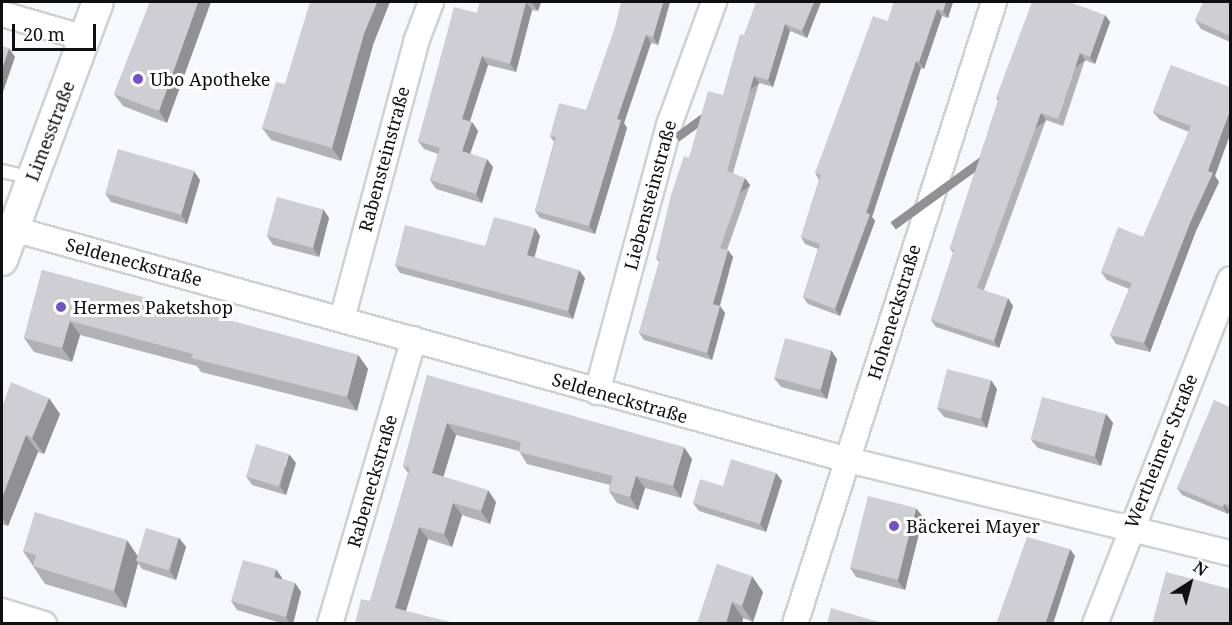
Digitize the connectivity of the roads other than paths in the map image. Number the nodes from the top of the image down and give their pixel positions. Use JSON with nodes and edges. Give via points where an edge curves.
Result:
{"nodes":[{"id":1,"x":98,"y":2,"type":"edge"},
{"id":2,"x":431,"y":2,"type":"edge"},
{"id":3,"x":714,"y":2,"type":"edge"},
{"id":4,"x":994,"y":2,"type":"edge"},
{"id":5,"x":2,"y":14,"type":"edge"},
{"id":6,"x":85,"y":38,"type":"junction"},
{"id":7,"x":2,"y":171,"type":"edge"},
{"id":8,"x":32,"y":178,"type":"junction"},
{"id":9,"x":13,"y":229,"type":"junction"},
{"id":10,"x":2,"y":260,"type":"edge"},
{"id":11,"x":1230,"y":279,"type":"edge"},
{"id":12,"x":342,"y":319,"type":"junction"},
{"id":13,"x":414,"y":339,"type":"junction"},
{"id":14,"x":597,"y":392,"type":"junction"},
{"id":15,"x":848,"y":460,"type":"junction"},
{"id":16,"x":1130,"y":527,"type":"junction"},
{"id":17,"x":1230,"y":553,"type":"edge"},
{"id":18,"x":2,"y":611,"type":"edge"},
{"id":19,"x":44,"y":624,"type":"edge"},
{"id":20,"x":330,"y":624,"type":"edge"},
{"id":21,"x":795,"y":624,"type":"edge"},
{"id":22,"x":1095,"y":624,"type":"edge"}],
"edges":[{"from":1,"to":6,"type":"street","name":"Limesstraße"},
{"from":2,"to":12,"type":"street","name":"Rabensteinstraße","via":[[416,42]]},
{"from":3,"to":14,"type":"street","name":"Liebensteinstraße","via":[[669,125]]},
{"from":4,"to":15,"type":"street","name":"Hoheneckstraße","via":[[958,102]]},
{"from":5,"to":6,"type":"street"},
{"from":6,"to":8,"type":"street","name":"Limesstraße"},
{"from":7,"to":8,"type":"lane"},
{"from":8,"to":9,"type":"street","name":"Limesstraße"},
{"from":9,"to":10,"type":"street","name":"Limesstraße"},
{"from":9,"to":12,"type":"street","name":"Seldeneckstraße"},
{"from":11,"to":16,"type":"street","name":"Wertheimer Straße"},
{"from":12,"to":13,"type":"street","name":"Seldeneckstraße"},
{"from":13,"to":14,"type":"street","name":"Seldeneckstraße"},
{"from":13,"to":20,"type":"street","name":"Rabeneckstraße"},
{"from":14,"to":15,"type":"street","name":"Seldeneckstraße"},
{"from":15,"to":16,"type":"street","name":"Seldeneckstraße"},
{"from":15,"to":21,"type":"street","name":"Hoheneckstraße"},
{"from":16,"to":17,"type":"street","name":"Seldeneckstraße"},
{"from":16,"to":22,"type":"street","name":"Wertheimer Straße"},
{"from":18,"to":19,"type":"street"}]}
